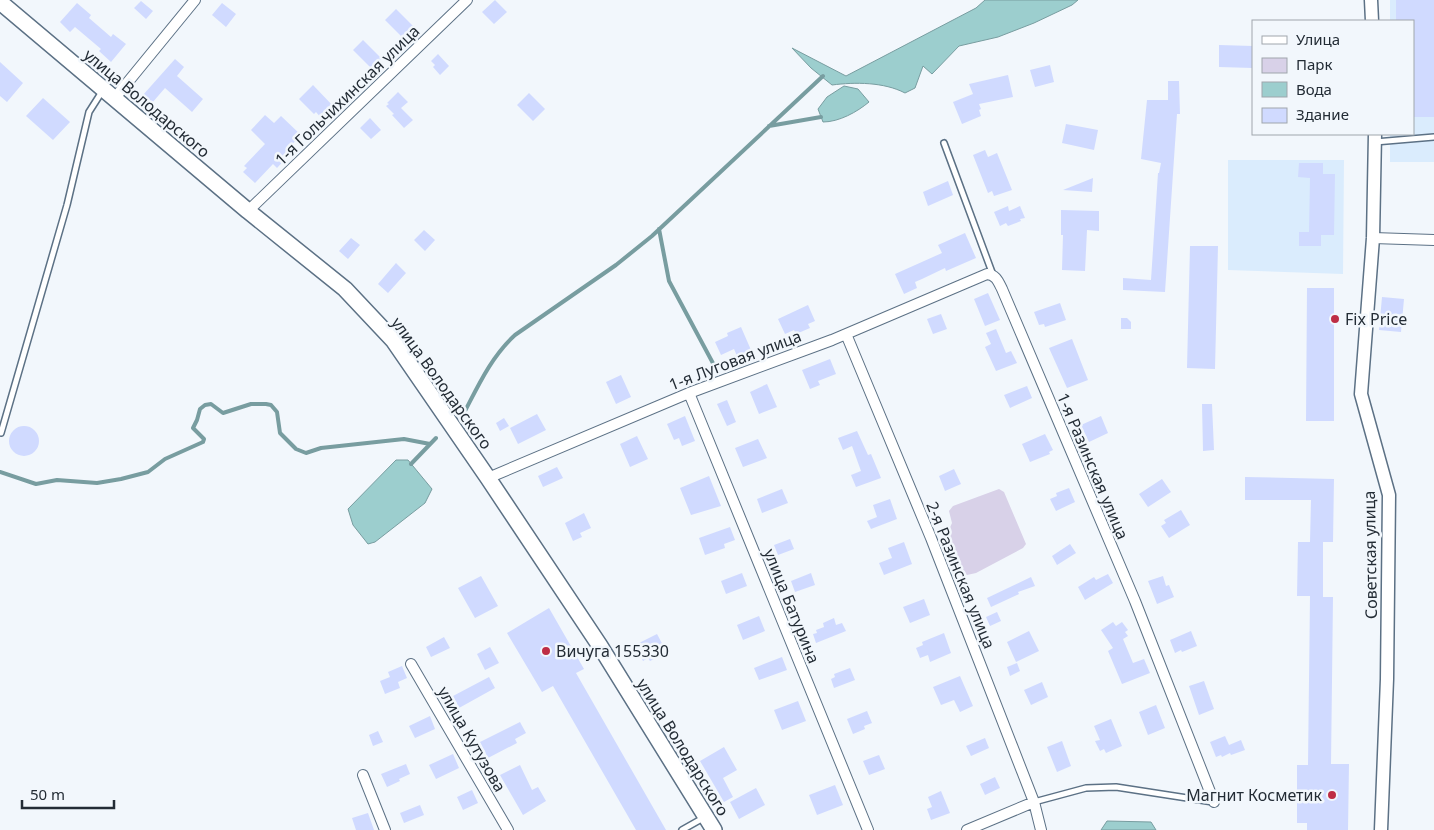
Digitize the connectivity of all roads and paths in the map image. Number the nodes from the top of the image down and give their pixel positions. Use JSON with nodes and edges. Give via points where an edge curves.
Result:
{"nodes":[{"id":1,"x":195,"y":0,"type":"edge"},
{"id":2,"x":467,"y":0,"type":"edge"},
{"id":3,"x":1371,"y":0,"type":"edge"},
{"id":4,"x":0,"y":2,"type":"edge"},
{"id":5,"x":1372,"y":20,"type":"edge"},
{"id":6,"x":109,"y":94,"type":"junction"},
{"id":7,"x":1434,"y":137,"type":"edge"},
{"id":8,"x":1375,"y":138,"type":"edge"},
{"id":9,"x":944,"y":143,"type":"dead end"},
{"id":10,"x":248,"y":211,"type":"junction"},
{"id":11,"x":1373,"y":238,"type":"junction"},
{"id":12,"x":1434,"y":240,"type":"edge"},
{"id":13,"x":993,"y":275,"type":"junction"},
{"id":14,"x":846,"y":334,"type":"junction"},
{"id":15,"x":689,"y":393,"type":"junction"},
{"id":16,"x":0,"y":433,"type":"edge"},
{"id":17,"x":488,"y":478,"type":"junction"},
{"id":18,"x":410,"y":664,"type":"dead end"},
{"id":19,"x":363,"y":775,"type":"dead end"},
{"id":20,"x":1034,"y":802,"type":"junction"},
{"id":21,"x":1214,"y":802,"type":"joint"},
{"id":22,"x":706,"y":817,"type":"junction"},
{"id":23,"x":385,"y":830,"type":"edge"},
{"id":24,"x":508,"y":830,"type":"edge"},
{"id":25,"x":682,"y":830,"type":"edge"},
{"id":26,"x":714,"y":830,"type":"edge"},
{"id":27,"x":868,"y":830,"type":"edge"},
{"id":28,"x":967,"y":830,"type":"edge"},
{"id":29,"x":1041,"y":830,"type":"edge"},
{"id":30,"x":1382,"y":830,"type":"edge"}],
"edges":[{"from":1,"to":6,"type":"street"},
{"from":2,"to":10,"type":"street","name":"1-я Гольчихинская улица"},
{"from":3,"to":5,"type":"street"},
{"from":4,"to":6,"type":"main road","name":"улица Володарского"},
{"from":6,"to":10,"type":"main road","name":"улица Володарского"},
{"from":6,"to":16,"type":"lane","via":[[89,112],[66,205]]},
{"from":7,"to":8,"type":"lane"},
{"from":8,"to":11,"type":"street","name":"Советская улица"},
{"from":9,"to":13,"type":"lane","name":"1-я Разинская улица"},
{"from":10,"to":17,"type":"main road","name":"улица Володарского","via":[[345,289],[393,340]]},
{"from":11,"to":12,"type":"street"},
{"from":11,"to":30,"type":"street","name":"Советская улица","via":[[1361,394],[1388,495]]},
{"from":13,"to":14,"type":"street","name":"1-я Луговая улица","via":[[987,274]]},
{"from":13,"to":21,"type":"street","name":"1-я Разинская улица","via":[[1002,289],[1135,601]]},
{"from":14,"to":15,"type":"street","name":"1-я Луговая улица"},
{"from":14,"to":20,"type":"street","name":"2-я Разинская улица","via":[[932,538]]},
{"from":15,"to":17,"type":"street","name":"1-я Луговая улица"},
{"from":15,"to":27,"type":"street","name":"улица Батурина"},
{"from":17,"to":22,"type":"main road","name":"улица Володарского","via":[[600,646]]},
{"from":18,"to":24,"type":"street","name":"улица Кутузова"},
{"from":19,"to":23,"type":"street"},
{"from":20,"to":21,"type":"lane","via":[[1086,788],[1116,787]]},
{"from":20,"to":28,"type":"street"},
{"from":20,"to":29,"type":"street","name":"2-я Разинская улица"},
{"from":22,"to":25,"type":"lane"},
{"from":22,"to":26,"type":"main road","name":"улица Володарского"}]}
